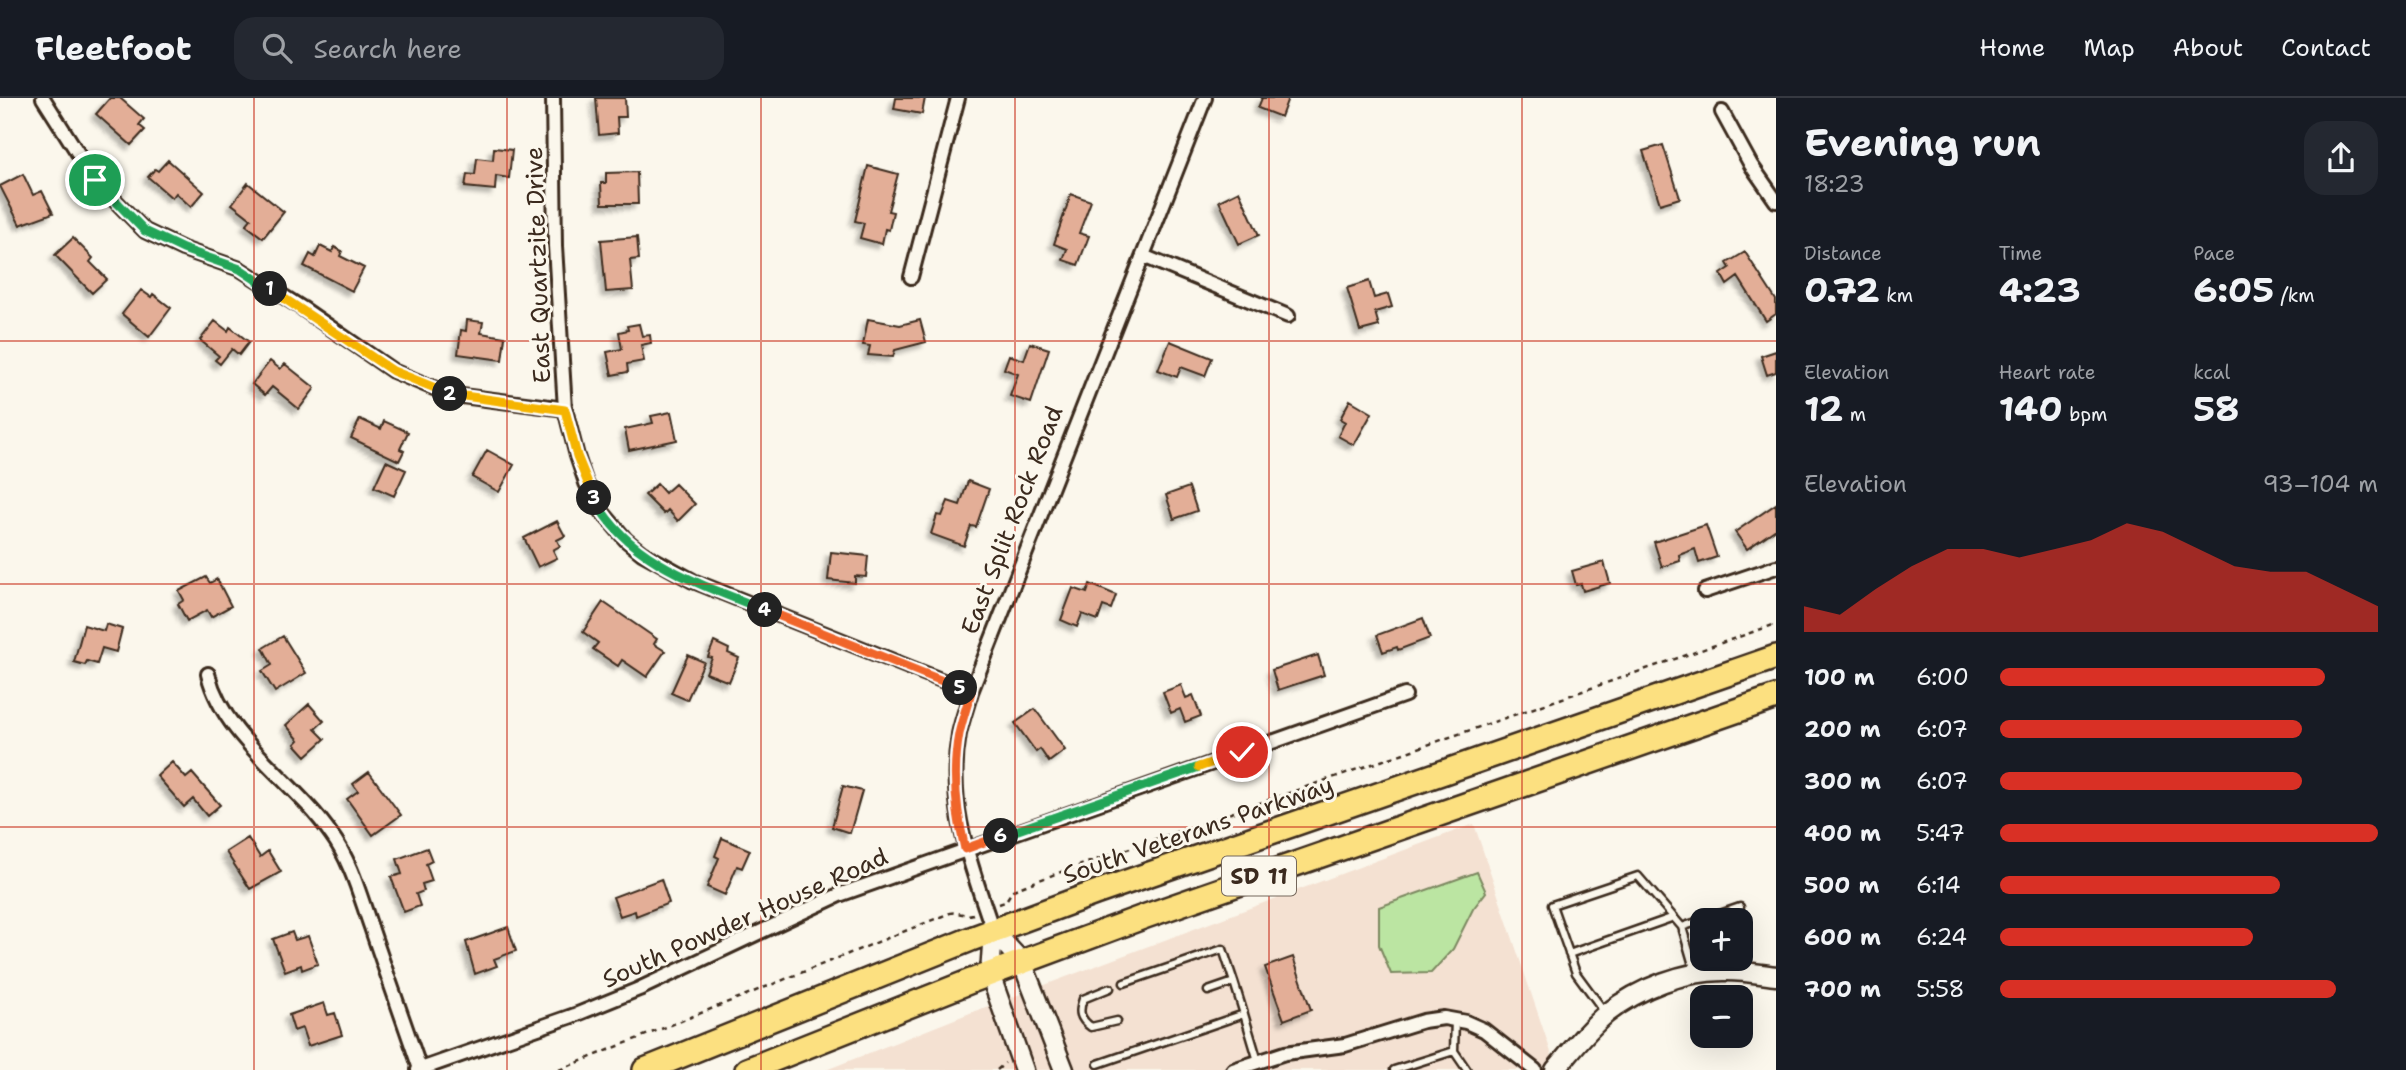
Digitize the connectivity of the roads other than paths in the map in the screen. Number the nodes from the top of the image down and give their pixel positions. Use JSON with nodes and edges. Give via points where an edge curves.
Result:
{"nodes":[{"id":1,"x":43,"y":98,"type":"edge"},
{"id":2,"x":553,"y":98,"type":"edge"},
{"id":3,"x":958,"y":98,"type":"edge"},
{"id":4,"x":1205,"y":98,"type":"edge"},
{"id":5,"x":1722,"y":111,"type":"dead end"},
{"id":6,"x":1776,"y":201,"type":"edge"},
{"id":7,"x":1143,"y":256,"type":"junction"},
{"id":8,"x":911,"y":277,"type":"dead end"},
{"id":9,"x":1288,"y":316,"type":"dead end"},
{"id":10,"x":565,"y":410,"type":"junction"},
{"id":11,"x":1776,"y":567,"type":"edge"},
{"id":12,"x":1705,"y":591,"type":"dead end"},
{"id":13,"x":1776,"y":657,"type":"edge"},
{"id":14,"x":208,"y":674,"type":"dead end"},
{"id":15,"x":971,"y":692,"type":"junction"},
{"id":16,"x":1405,"y":695,"type":"dead end"},
{"id":17,"x":1776,"y":697,"type":"edge"},
{"id":18,"x":965,"y":849,"type":"junction"},
{"id":19,"x":1740,"y":907,"type":"dead end"},
{"id":20,"x":1674,"y":917,"type":"junction"},
{"id":21,"x":1682,"y":927,"type":"junction"},
{"id":22,"x":993,"y":931,"type":"junction"},
{"id":23,"x":1569,"y":954,"type":"junction"},
{"id":24,"x":1022,"y":962,"type":"junction"},
{"id":25,"x":990,"y":974,"type":"junction"},
{"id":26,"x":1696,"y":974,"type":"junction"},
{"id":27,"x":1776,"y":976,"type":"edge"},
{"id":28,"x":1234,"y":982,"type":"junction"},
{"id":29,"x":1124,"y":983,"type":"dead end"},
{"id":30,"x":1110,"y":988,"type":"dead end"},
{"id":31,"x":1208,"y":991,"type":"dead end"},
{"id":32,"x":1244,"y":1014,"type":"junction"},
{"id":33,"x":1607,"y":1014,"type":"junction"},
{"id":34,"x":1455,"y":1019,"type":"junction"},
{"id":35,"x":1117,"y":1021,"type":"dead end"},
{"id":36,"x":1454,"y":1051,"type":"junction"},
{"id":37,"x":1258,"y":1062,"type":"junction"},
{"id":38,"x":1098,"y":1064,"type":"dead end"},
{"id":39,"x":419,"y":1070,"type":"edge"},
{"id":40,"x":645,"y":1070,"type":"edge"},
{"id":41,"x":747,"y":1070,"type":"edge"},
{"id":42,"x":1024,"y":1070,"type":"edge"},
{"id":43,"x":1064,"y":1070,"type":"edge"},
{"id":44,"x":1235,"y":1070,"type":"edge"},
{"id":45,"x":1394,"y":1070,"type":"edge"},
{"id":46,"x":1467,"y":1070,"type":"edge"},
{"id":47,"x":1535,"y":1070,"type":"edge"},
{"id":48,"x":1555,"y":1070,"type":"edge"}],
"edges":[{"from":1,"to":10,"type":"street","via":[[95,180],[145,231],[240,269],[393,371],[454,395]]},
{"from":2,"to":10,"type":"street","name":"East Quartzite Drive","via":[[555,246]]},
{"from":3,"to":8,"type":"street"},
{"from":4,"to":7,"type":"street","name":"East Split Rock Road"},
{"from":5,"to":6,"type":"street"},
{"from":7,"to":9,"type":"street"},
{"from":7,"to":15,"type":"street","name":"East Split Rock Road"},
{"from":10,"to":15,"type":"street","name":"East Quartzite Drive","via":[[586,483],[599,508],[642,553],[692,581]]},
{"from":11,"to":12,"type":"street"},
{"from":13,"to":22,"type":"highway","name":"South Veterans Parkway","number":"SD 11"},
{"from":14,"to":39,"type":"street","via":[[213,694],[236,729],[298,794],[341,849]]},
{"from":15,"to":18,"type":"street","name":"East Split Rock Road","via":[[959,734],[956,777]]},
{"from":16,"to":18,"type":"street","name":"South Powder House Road"},
{"from":17,"to":24,"type":"highway","number":"SD 11"},
{"from":18,"to":22,"type":"street","name":"East Split Rock Road"},
{"from":18,"to":39,"type":"street","name":"South Powder House Road","via":[[839,895],[626,994]]},
{"from":19,"to":21,"type":"lane"},
{"from":20,"to":21,"type":"lane"},
{"from":20,"to":23,"type":"lane"},
{"from":20,"to":23,"type":"lane","via":[[1638,876],[1552,905]]},
{"from":21,"to":26,"type":"lane"},
{"from":22,"to":24,"type":"street","name":"East Split Rock Road"},
{"from":22,"to":25,"type":"street"},
{"from":22,"to":40,"type":"highway","name":"South Veterans Parkway","number":"SD 11"},
{"from":23,"to":33,"type":"lane","via":[[1576,973]]},
{"from":24,"to":25,"type":"highway","number":"SD 11"},
{"from":24,"to":43,"type":"street"},
{"from":25,"to":41,"type":"highway","number":"SD 11"},
{"from":25,"to":42,"type":"street"},
{"from":26,"to":27,"type":"street","via":[[1728,971]]},
{"from":26,"to":33,"type":"street","via":[[1645,990]]},
{"from":28,"to":29,"type":"lane","via":[[1223,949]]},
{"from":28,"to":31,"type":"lane"},
{"from":28,"to":32,"type":"lane"},
{"from":30,"to":35,"type":"lane","via":[[1083,999],[1080,1014],[1091,1027]]},
{"from":32,"to":37,"type":"lane"},
{"from":32,"to":38,"type":"lane"},
{"from":33,"to":48,"type":"street"},
{"from":34,"to":36,"type":"lane"},
{"from":34,"to":37,"type":"street","via":[[1423,1021],[1345,1045],[1285,1053]]},
{"from":34,"to":47,"type":"street","via":[[1484,1030]]},
{"from":36,"to":45,"type":"lane"},
{"from":36,"to":46,"type":"lane"},
{"from":37,"to":44,"type":"street"}]}
